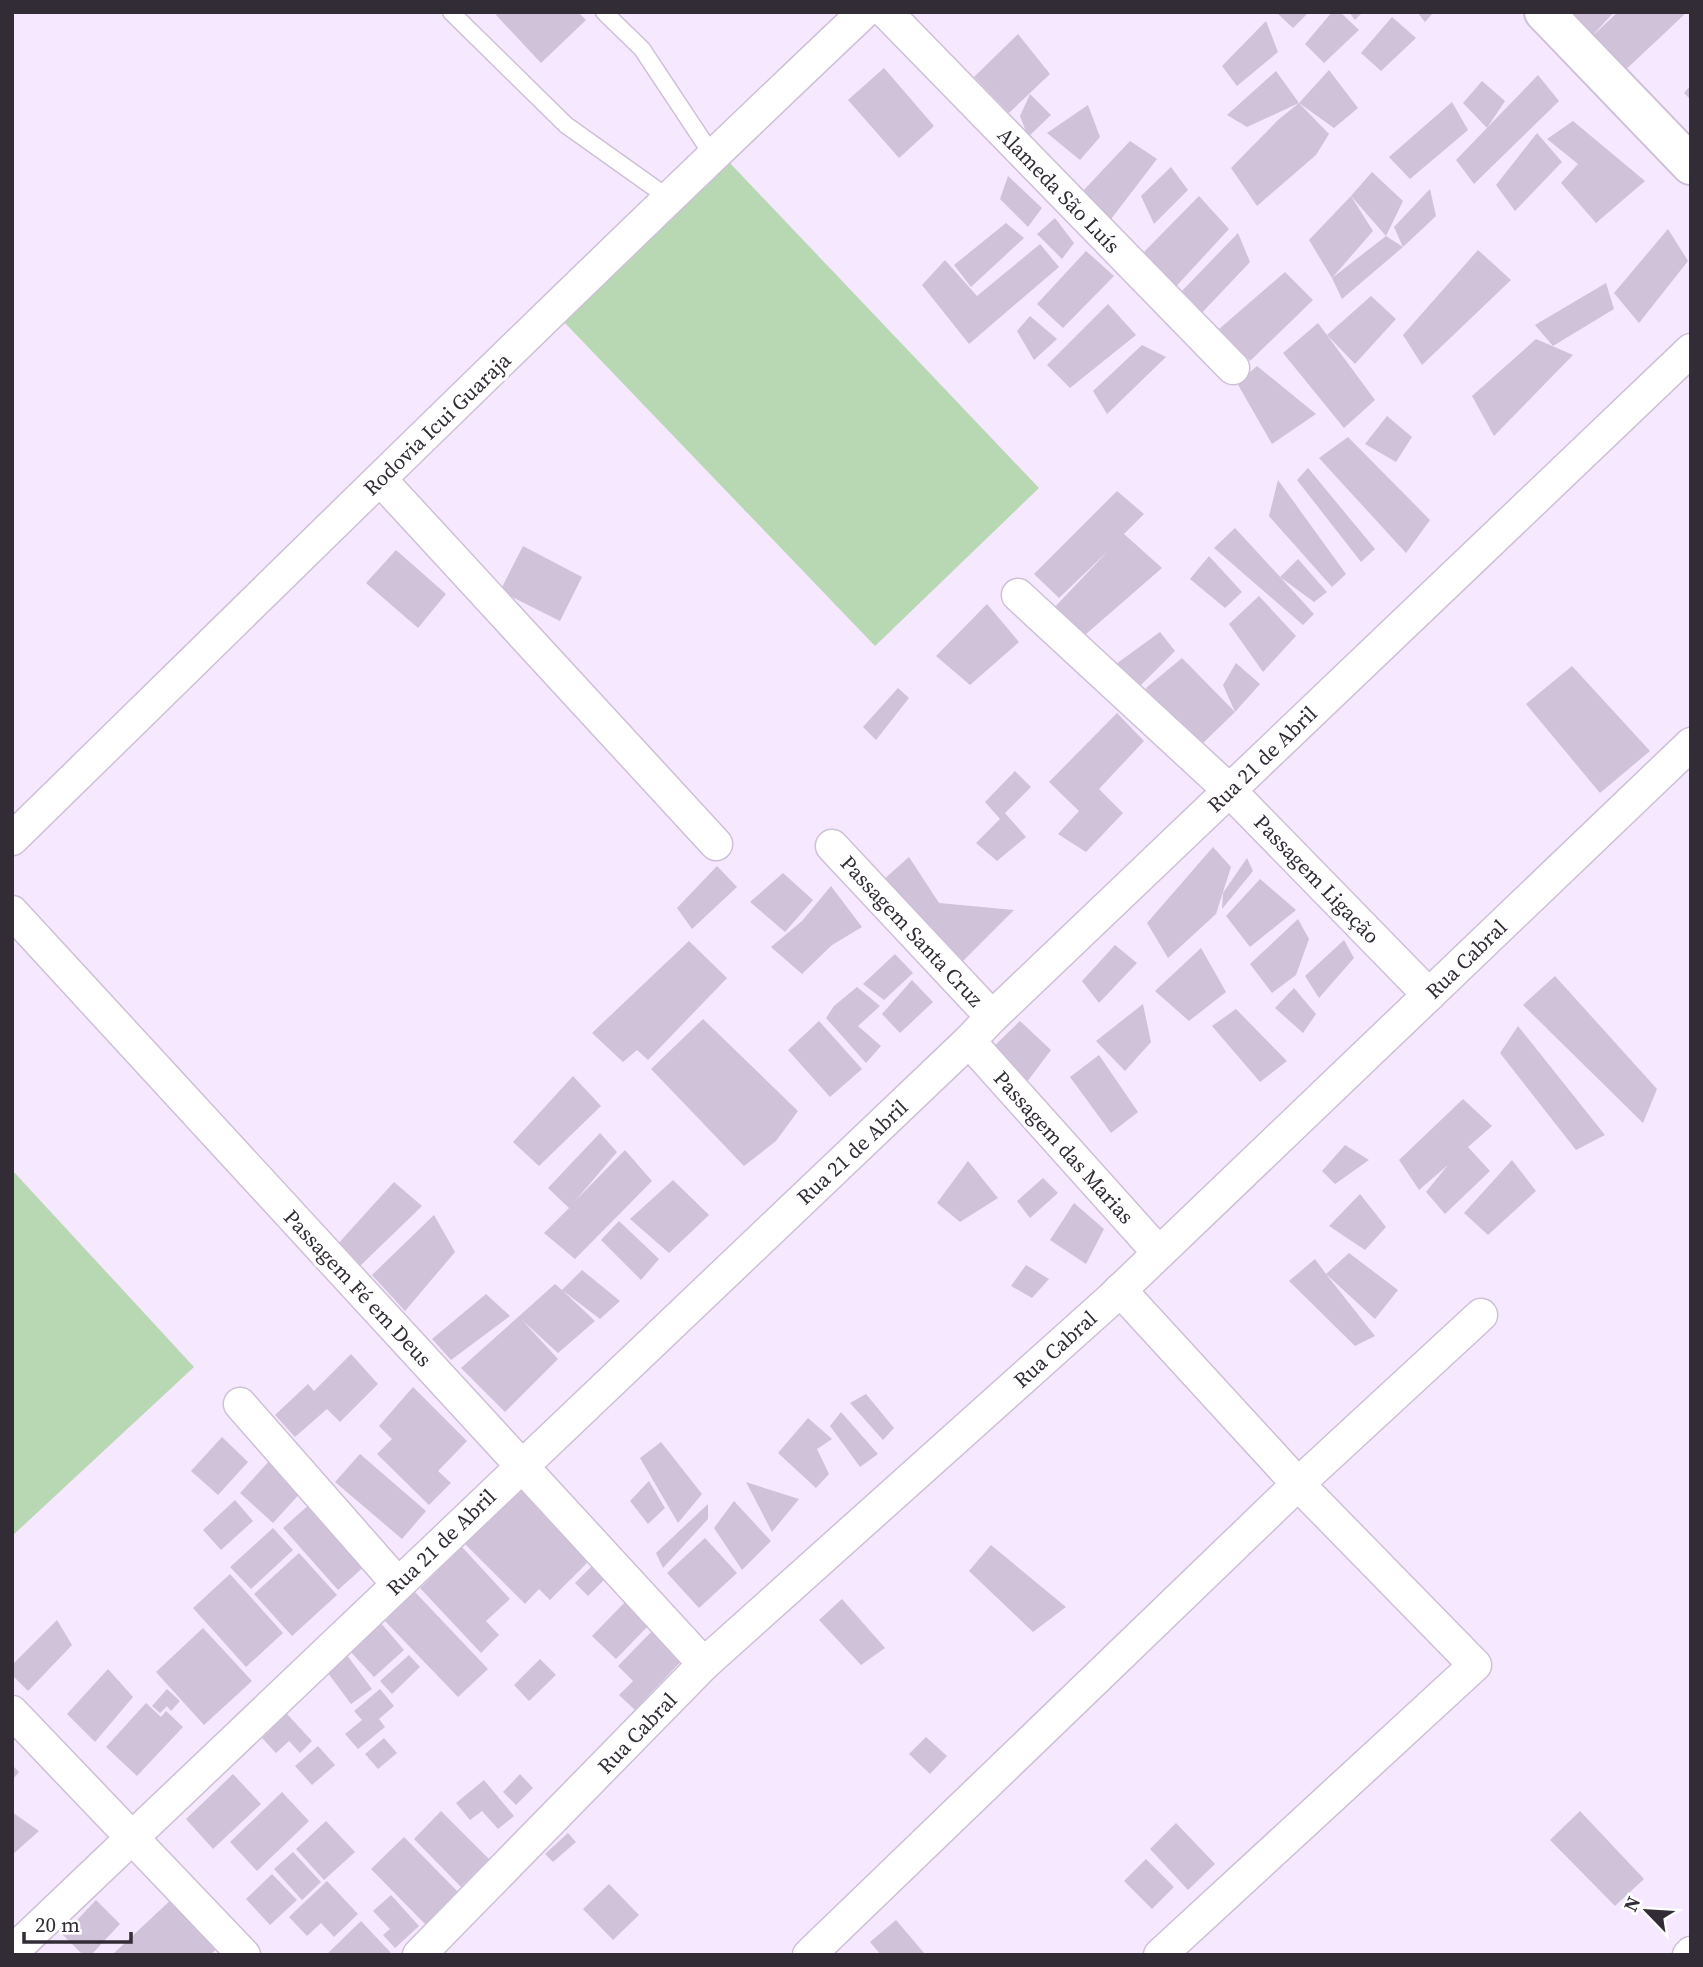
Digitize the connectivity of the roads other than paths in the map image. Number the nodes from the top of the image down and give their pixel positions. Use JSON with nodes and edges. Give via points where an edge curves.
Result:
{"nodes":[{"id":1,"x":451,"y":12,"type":"edge"},
{"id":2,"x":604,"y":12,"type":"edge"},
{"id":3,"x":864,"y":12,"type":"edge"},
{"id":4,"x":886,"y":12,"type":"edge"},
{"id":5,"x":1544,"y":12,"type":"edge"},
{"id":6,"x":713,"y":156,"type":"junction"},
{"id":7,"x":1691,"y":165,"type":"edge"},
{"id":8,"x":670,"y":199,"type":"junction"},
{"id":9,"x":1691,"y":350,"type":"edge"},
{"id":10,"x":1233,"y":368,"type":"dead end"},
{"id":11,"x":380,"y":479,"type":"junction"},
{"id":12,"x":1018,"y":594,"type":"dead end"},
{"id":13,"x":1691,"y":744,"type":"edge"},
{"id":14,"x":1229,"y":790,"type":"junction"},
{"id":15,"x":12,"y":839,"type":"edge"},
{"id":16,"x":716,"y":844,"type":"dead end"},
{"id":17,"x":832,"y":846,"type":"dead end"},
{"id":18,"x":12,"y":912,"type":"edge"},
{"id":19,"x":1429,"y":995,"type":"junction"},
{"id":20,"x":992,"y":1017,"type":"junction"},
{"id":21,"x":969,"y":1041,"type":"junction"},
{"id":22,"x":1159,"y":1253,"type":"junction"},
{"id":23,"x":1119,"y":1290,"type":"junction"},
{"id":24,"x":1481,"y":1315,"type":"dead end"},
{"id":25,"x":240,"y":1404,"type":"dead end"},
{"id":26,"x":521,"y":1466,"type":"junction"},
{"id":27,"x":1298,"y":1484,"type":"junction"},
{"id":28,"x":398,"y":1584,"type":"junction"},
{"id":29,"x":704,"y":1664,"type":"junction"},
{"id":30,"x":12,"y":1712,"type":"edge"},
{"id":31,"x":132,"y":1838,"type":"junction"},
{"id":32,"x":12,"y":1952,"type":"edge"},
{"id":33,"x":244,"y":1955,"type":"edge"},
{"id":34,"x":419,"y":1955,"type":"edge"},
{"id":35,"x":809,"y":1955,"type":"edge"},
{"id":36,"x":1160,"y":1955,"type":"edge"}],
"edges":[{"from":1,"to":8,"type":"lane","via":[[566,125]]},
{"from":2,"to":6,"type":"lane","via":[[642,49]]},
{"from":3,"to":6,"type":"street","name":"Rodovia Icui Guaraja"},
{"from":4,"to":10,"type":"street","name":"Alameda São Luís"},
{"from":5,"to":7,"type":"street"},
{"from":6,"to":8,"type":"street","name":"Rodovia Icui Guaraja"},
{"from":8,"to":11,"type":"street","name":"Rodovia Icui Guaraja"},
{"from":9,"to":14,"type":"street","name":"Rua 21 de Abril"},
{"from":11,"to":15,"type":"street","name":"Rodovia Icui Guaraja"},
{"from":11,"to":16,"type":"street"},
{"from":12,"to":14,"type":"street","name":"Passagem Ligação"},
{"from":13,"to":19,"type":"street","name":"Rua Cabral"},
{"from":14,"to":19,"type":"street","name":"Passagem Ligação"},
{"from":14,"to":20,"type":"street","name":"Rua 21 de Abril"},
{"from":17,"to":20,"type":"street","name":"Passagem Santa Cruz"},
{"from":18,"to":26,"type":"street","name":"Passagem Fé em Deus"},
{"from":19,"to":22,"type":"street","name":"Rua Cabral"},
{"from":20,"to":21,"type":"street","name":"Rua 21 de Abril"},
{"from":21,"to":22,"type":"street","name":"Passagem das Marias"},
{"from":21,"to":26,"type":"street","name":"Rua 21 de Abril"},
{"from":22,"to":23,"type":"street","name":"Rua Cabral"},
{"from":23,"to":27,"type":"street"},
{"from":23,"to":29,"type":"street","name":"Rua Cabral"},
{"from":24,"to":27,"type":"street"},
{"from":25,"to":28,"type":"street"},
{"from":26,"to":28,"type":"street","name":"Rua 21 de Abril"},
{"from":26,"to":29,"type":"street","name":"Passagem Fé em Deus"},
{"from":27,"to":35,"type":"street"},
{"from":27,"to":36,"type":"street","via":[[1475,1665]]},
{"from":28,"to":31,"type":"street","name":"Rua 21 de Abril"},
{"from":29,"to":34,"type":"street","name":"Rua Cabral"},
{"from":30,"to":31,"type":"street"},
{"from":31,"to":32,"type":"street","name":"Rua 21 de Abril"},
{"from":31,"to":33,"type":"street"}]}
